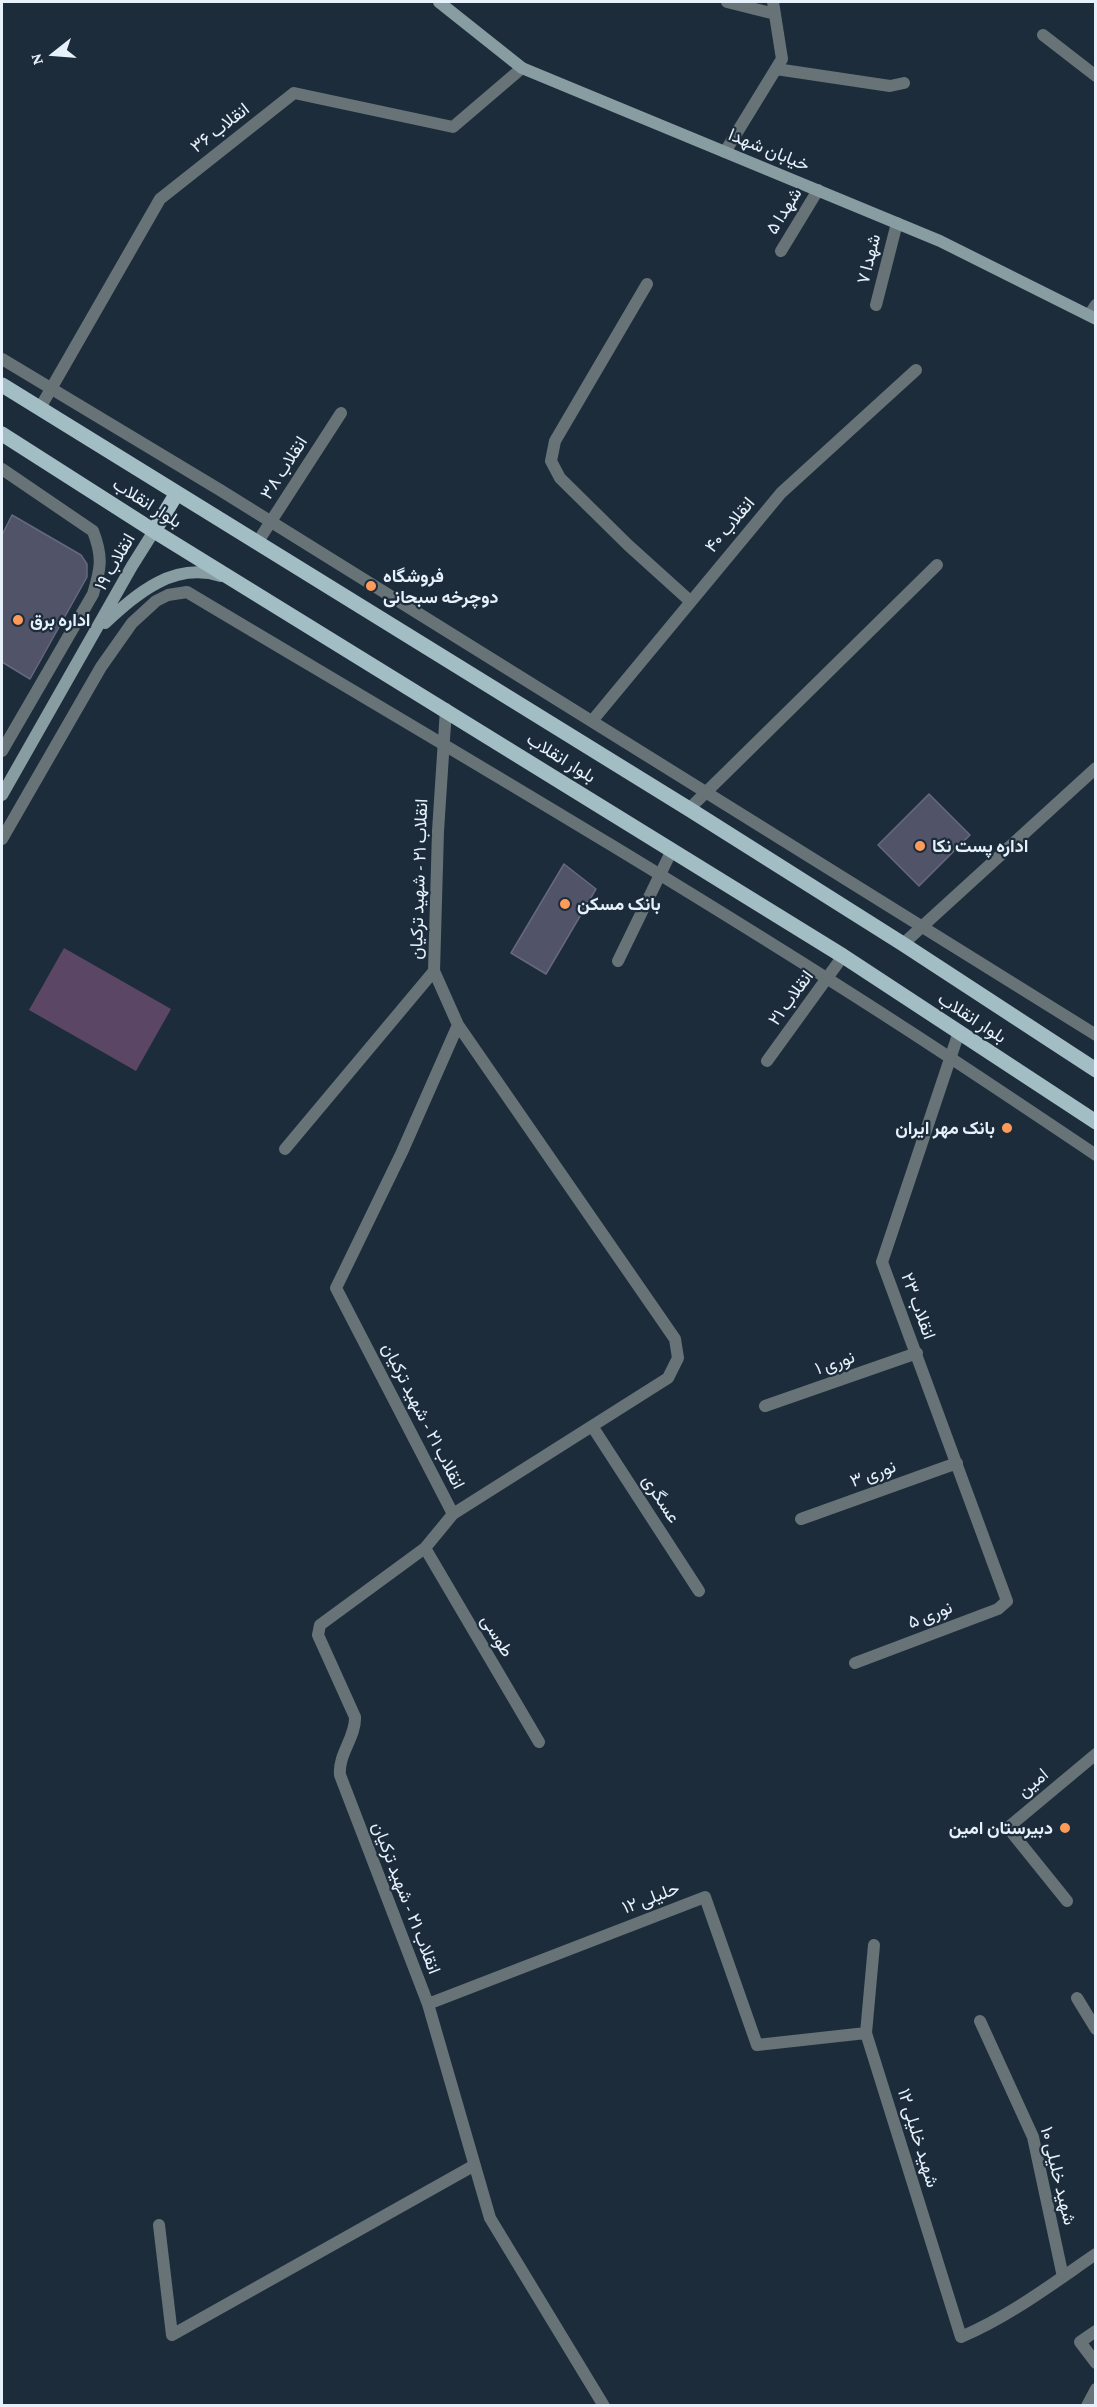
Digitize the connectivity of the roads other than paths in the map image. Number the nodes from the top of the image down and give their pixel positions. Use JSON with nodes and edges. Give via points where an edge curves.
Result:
{"nodes":[{"id":1,"x":439,"y":2,"type":"edge"},
{"id":2,"x":728,"y":2,"type":"edge"},
{"id":3,"x":774,"y":8,"type":"edge"},
{"id":4,"x":1043,"y":35,"type":"dead end"},
{"id":5,"x":522,"y":68,"type":"junction"},
{"id":6,"x":776,"y":69,"type":"junction"},
{"id":7,"x":1095,"y":76,"type":"edge"},
{"id":8,"x":904,"y":83,"type":"dead end"},
{"id":9,"x":726,"y":152,"type":"junction"},
{"id":10,"x":818,"y":190,"type":"junction"},
{"id":11,"x":897,"y":223,"type":"junction"},
{"id":12,"x":781,"y":251,"type":"dead end"},
{"id":13,"x":647,"y":284,"type":"dead end"},
{"id":14,"x":876,"y":305,"type":"dead end"},
{"id":15,"x":1093,"y":313,"type":"edge"},
{"id":16,"x":2,"y":359,"type":"edge"},
{"id":17,"x":916,"y":370,"type":"dead end"},
{"id":18,"x":2,"y":385,"type":"edge"},
{"id":19,"x":51,"y":389,"type":"junction"},
{"id":20,"x":40,"y":408,"type":"junction"},
{"id":21,"x":341,"y":412,"type":"dead end"},
{"id":22,"x":2,"y":434,"type":"edge"},
{"id":23,"x":2,"y":469,"type":"edge"},
{"id":24,"x":177,"y":493,"type":"junction"},
{"id":25,"x":270,"y":523,"type":"junction"},
{"id":26,"x":154,"y":531,"type":"junction"},
{"id":27,"x":256,"y":543,"type":"junction"},
{"id":28,"x":937,"y":565,"type":"dead end"},
{"id":29,"x":235,"y":581,"type":"junction"},
{"id":30,"x":690,"y":601,"type":"junction"},
{"id":31,"x":97,"y":630,"type":"junction"},
{"id":32,"x":446,"y":709,"type":"junction"},
{"id":33,"x":592,"y":721,"type":"junction"},
{"id":34,"x":444,"y":744,"type":"junction"},
{"id":35,"x":2,"y":751,"type":"edge"},
{"id":36,"x":1095,"y":768,"type":"edge"},
{"id":37,"x":706,"y":792,"type":"junction"},
{"id":38,"x":2,"y":795,"type":"edge"},
{"id":39,"x":689,"y":809,"type":"junction"},
{"id":40,"x":2,"y":839,"type":"edge"},
{"id":41,"x":672,"y":850,"type":"junction"},
{"id":42,"x":660,"y":875,"type":"junction"},
{"id":43,"x":923,"y":926,"type":"junction"},
{"id":44,"x":903,"y":944,"type":"junction"},
{"id":45,"x":843,"y":956,"type":"junction"},
{"id":46,"x":618,"y":961,"type":"dead end"},
{"id":47,"x":434,"y":971,"type":"junction"},
{"id":48,"x":827,"y":979,"type":"junction"},
{"id":49,"x":458,"y":1025,"type":"junction"},
{"id":50,"x":959,"y":1032,"type":"junction"},
{"id":51,"x":1095,"y":1035,"type":"edge"},
{"id":52,"x":950,"y":1058,"type":"junction"},
{"id":53,"x":767,"y":1061,"type":"dead end"},
{"id":54,"x":1095,"y":1070,"type":"edge"},
{"id":55,"x":1095,"y":1122,"type":"edge"},
{"id":56,"x":285,"y":1149,"type":"dead end"},
{"id":57,"x":1095,"y":1155,"type":"edge"},
{"id":58,"x":916,"y":1353,"type":"junction"},
{"id":59,"x":765,"y":1406,"type":"dead end"},
{"id":60,"x":592,"y":1426,"type":"junction"},
{"id":61,"x":957,"y":1463,"type":"junction"},
{"id":62,"x":453,"y":1514,"type":"junction"},
{"id":63,"x":801,"y":1519,"type":"dead end"},
{"id":64,"x":425,"y":1548,"type":"junction"},
{"id":65,"x":699,"y":1591,"type":"dead end"},
{"id":66,"x":1002,"y":1591,"type":"joint"},
{"id":67,"x":855,"y":1663,"type":"dead end"},
{"id":68,"x":539,"y":1742,"type":"dead end"},
{"id":69,"x":1095,"y":1754,"type":"edge"},
{"id":70,"x":1067,"y":1901,"type":"dead end"},
{"id":71,"x":874,"y":1945,"type":"dead end"},
{"id":72,"x":1077,"y":1998,"type":"dead end"},
{"id":73,"x":428,"y":2004,"type":"junction"},
{"id":74,"x":980,"y":2021,"type":"dead end"},
{"id":75,"x":1095,"y":2029,"type":"edge"},
{"id":76,"x":866,"y":2033,"type":"junction"},
{"id":77,"x":473,"y":2166,"type":"junction"},
{"id":78,"x":159,"y":2225,"type":"dead end"},
{"id":79,"x":1095,"y":2254,"type":"edge"},
{"id":80,"x":1063,"y":2277,"type":"junction"},
{"id":81,"x":1095,"y":2331,"type":"edge"},
{"id":82,"x":1095,"y":2364,"type":"edge"},
{"id":83,"x":1095,"y":2390,"type":"edge"},
{"id":84,"x":604,"y":2406,"type":"edge"},
{"id":85,"x":1087,"y":2406,"type":"edge"}],
"edges":[{"from":1,"to":5,"type":"main road","name":"خیابان شهدا"},
{"from":2,"to":3,"type":"street"},
{"from":3,"to":6,"type":"street","via":[[782,59]]},
{"from":4,"to":7,"type":"street"},
{"from":5,"to":9,"type":"main road","name":"خیابان شهدا"},
{"from":5,"to":19,"type":"street","name":"انقلاب ۳۶","via":[[453,127],[294,93],[160,199]]},
{"from":6,"to":8,"type":"street","via":[[890,86]]},
{"from":6,"to":9,"type":"street"},
{"from":9,"to":10,"type":"main road","name":"خیابان شهدا"},
{"from":10,"to":11,"type":"main road","name":"خیابان شهدا"},
{"from":10,"to":12,"type":"street","name":"شهدا ۵"},
{"from":11,"to":14,"type":"street","name":"شهدا ۷"},
{"from":11,"to":15,"type":"main road","name":"خیابان شهدا"},
{"from":13,"to":30,"type":"street","via":[[555,441],[551,461],[560,478]]},
{"from":16,"to":19,"type":"street"},
{"from":17,"to":30,"type":"street","name":"انقلاب ۴۰","via":[[781,493]]},
{"from":18,"to":20,"type":"main road","name":"بلوار انقلاب"},
{"from":19,"to":20,"type":"street","name":"انقلاب ۳۶"},
{"from":19,"to":25,"type":"street"},
{"from":20,"to":24,"type":"main road","name":"بلوار انقلاب"},
{"from":21,"to":25,"type":"street","name":"انقلاب ۳۸"},
{"from":22,"to":26,"type":"main road","name":"بلوار انقلاب"},
{"from":23,"to":35,"type":"street","via":[[93,531],[101,570],[93,594]]},
{"from":24,"to":26,"type":"main road"},
{"from":24,"to":27,"type":"main road","name":"بلوار انقلاب"},
{"from":25,"to":27,"type":"street","name":"انقلاب ۳۸"},
{"from":25,"to":33,"type":"street"},
{"from":26,"to":29,"type":"main road","name":"بلوار انقلاب"},
{"from":26,"to":31,"type":"main road","name":"انقلاب ۱۹"},
{"from":27,"to":39,"type":"main road","name":"بلوار انقلاب"},
{"from":28,"to":37,"type":"street"},
{"from":29,"to":31,"type":"main road","name":"انقلاب ۱۹","via":[[211,573],[180,574],[148,587]]},
{"from":29,"to":32,"type":"main road","name":"بلوار انقلاب"},
{"from":30,"to":33,"type":"street","name":"انقلاب ۴۰"},
{"from":31,"to":38,"type":"main road"},
{"from":32,"to":34,"type":"street","name":"انقلاب ۲۱ - شهید ترکیان"},
{"from":32,"to":41,"type":"main road","name":"بلوار انقلاب"},
{"from":33,"to":37,"type":"street"},
{"from":34,"to":40,"type":"street","via":[[187,592],[173,594],[156,601],[132,623],[100,667]]},
{"from":34,"to":42,"type":"street"},
{"from":34,"to":47,"type":"street","name":"انقلاب ۲۱ - شهید ترکیان"},
{"from":36,"to":43,"type":"street"},
{"from":37,"to":39,"type":"street"},
{"from":37,"to":43,"type":"street"},
{"from":39,"to":44,"type":"main road","name":"بلوار انقلاب"},
{"from":41,"to":42,"type":"street"},
{"from":41,"to":45,"type":"main road","name":"بلوار انقلاب"},
{"from":42,"to":46,"type":"street"},
{"from":42,"to":48,"type":"street"},
{"from":43,"to":44,"type":"street"},
{"from":43,"to":51,"type":"street"},
{"from":44,"to":54,"type":"main road","name":"بلوار انقلاب"},
{"from":45,"to":48,"type":"street","name":"انقلاب ۲۱"},
{"from":45,"to":50,"type":"main road","name":"بلوار انقلاب"},
{"from":47,"to":49,"type":"street","name":"انقلاب ۲۱ - شهید ترکیان"},
{"from":47,"to":56,"type":"street"},
{"from":48,"to":52,"type":"street"},
{"from":48,"to":53,"type":"street","name":"انقلاب ۲۱"},
{"from":49,"to":60,"type":"street","via":[[675,1339],[678,1358],[668,1377]]},
{"from":49,"to":62,"type":"street","name":"انقلاب ۲۱ - شهید ترکیان","via":[[336,1288]]},
{"from":50,"to":52,"type":"street","name":"انقلاب ۲۳"},
{"from":50,"to":55,"type":"main road","name":"بلوار انقلاب"},
{"from":52,"to":57,"type":"street"},
{"from":52,"to":58,"type":"street","name":"انقلاب ۲۳","via":[[882,1262]]},
{"from":58,"to":59,"type":"street","name":"نوری ۱"},
{"from":58,"to":61,"type":"street","name":"انقلاب ۲۳"},
{"from":60,"to":62,"type":"street"},
{"from":60,"to":65,"type":"street","name":"عسگری"},
{"from":61,"to":63,"type":"street","name":"نوری ۳"},
{"from":61,"to":66,"type":"street","name":"انقلاب ۲۳"},
{"from":62,"to":64,"type":"street","name":"انقلاب ۲۱ - شهید ترکیان"},
{"from":64,"to":68,"type":"street","name":"طوسی"},
{"from":64,"to":73,"type":"street","name":"انقلاب ۲۱ - شهید ترکیان","via":[[320,1625],[318,1635],[355,1717],[339,1764],[340,1775]]},
{"from":66,"to":67,"type":"street","name":"نوری ۵","via":[[1006,1601],[998,1609]]},
{"from":69,"to":70,"type":"street","name":"امین","via":[[1011,1825],[1013,1834]]},
{"from":71,"to":76,"type":"street","name":"شهید خلیلی ۱۲"},
{"from":72,"to":75,"type":"street"},
{"from":73,"to":76,"type":"street","name":"حلیلی ۱۲","via":[[705,1897],[757,2045]]},
{"from":73,"to":77,"type":"street","name":"انقلاب ۲۱ - شهید ترکیان"},
{"from":74,"to":80,"type":"street","name":"شهید خلیلی ۱۰","via":[[1033,2137]]},
{"from":76,"to":80,"type":"street","name":"شهید خلیلی ۱۲","via":[[961,2337],[986,2327]]},
{"from":77,"to":78,"type":"street","via":[[172,2335]]},
{"from":77,"to":84,"type":"street","name":"انقلاب ۲۱ - شهید ترکیان","via":[[490,2218]]},
{"from":79,"to":80,"type":"street"},
{"from":81,"to":82,"type":"street","via":[[1080,2342]]},
{"from":83,"to":85,"type":"street"}]}
